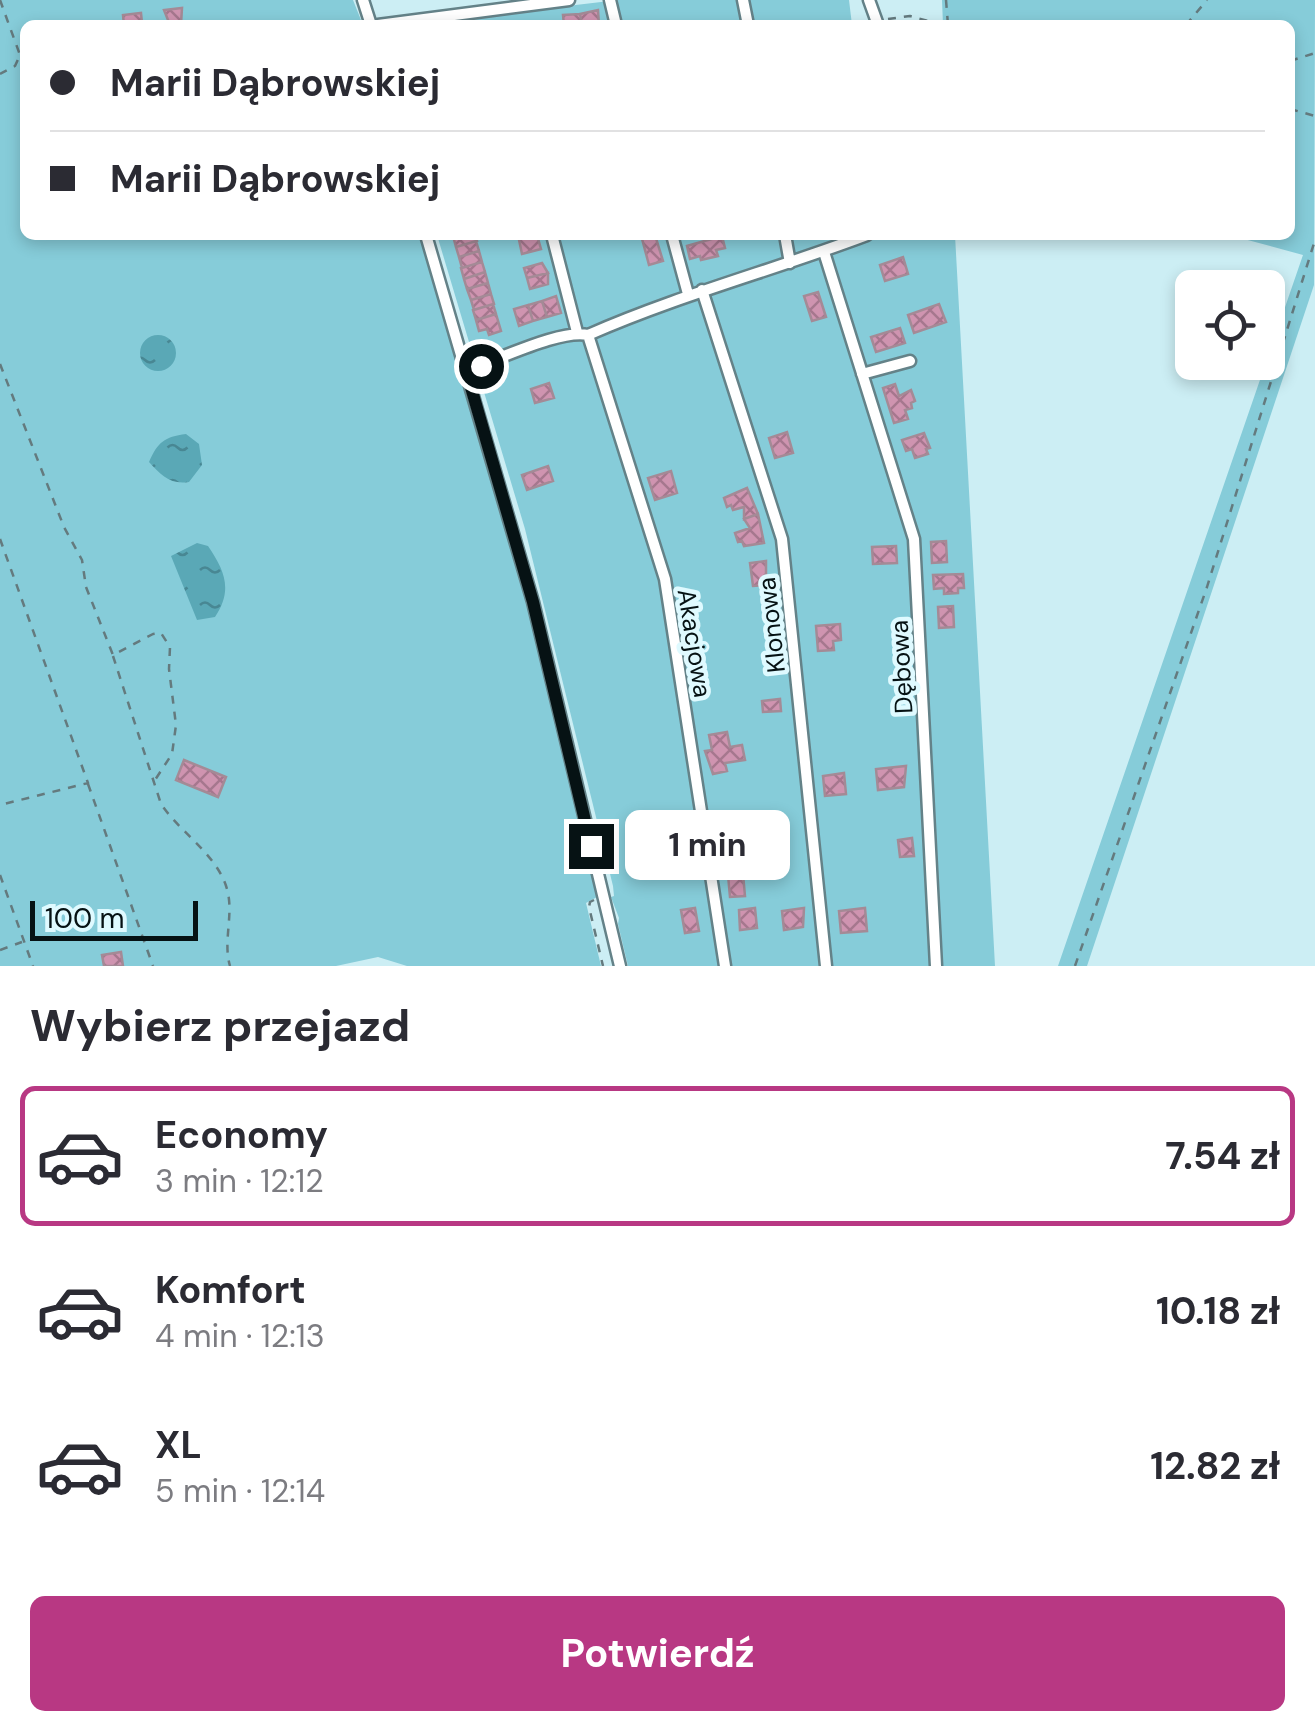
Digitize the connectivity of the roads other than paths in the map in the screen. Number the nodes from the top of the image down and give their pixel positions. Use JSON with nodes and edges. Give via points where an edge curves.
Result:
{"nodes":[{"id":1,"x":569,"y":0,"type":"edge"},
{"id":2,"x":413,"y":20,"type":"edge"},
{"id":3,"x":427,"y":240,"type":"edge"},
{"id":4,"x":554,"y":240,"type":"edge"},
{"id":5,"x":673,"y":240,"type":"edge"},
{"id":6,"x":786,"y":240,"type":"edge"},
{"id":7,"x":854,"y":240,"type":"edge"},
{"id":8,"x":824,"y":252,"type":"junction"},
{"id":9,"x":790,"y":264,"type":"junction"},
{"id":10,"x":702,"y":290,"type":"junction"},
{"id":11,"x":688,"y":294,"type":"junction"},
{"id":12,"x":582,"y":334,"type":"junction"},
{"id":13,"x":910,"y":361,"type":"dead end"},
{"id":14,"x":466,"y":370,"type":"junction"},
{"id":15,"x":862,"y":374,"type":"junction"},
{"id":16,"x":620,"y":966,"type":"edge"},
{"id":17,"x":725,"y":966,"type":"edge"},
{"id":18,"x":826,"y":966,"type":"edge"},
{"id":19,"x":936,"y":966,"type":"edge"}],
"edges":[{"from":1,"to":2,"type":"street"},
{"from":3,"to":14,"type":"street"},
{"from":4,"to":12,"type":"street","name":"Akacjowa"},
{"from":5,"to":11,"type":"street"},
{"from":6,"to":9,"type":"street"},
{"from":7,"to":8,"type":"street"},
{"from":8,"to":9,"type":"street"},
{"from":8,"to":15,"type":"street","name":"Dębowa"},
{"from":9,"to":10,"type":"street"},
{"from":10,"to":11,"type":"street"},
{"from":10,"to":18,"type":"street","name":"Klonowa","via":[[782,539]]},
{"from":11,"to":12,"type":"street"},
{"from":12,"to":14,"type":"street"},
{"from":12,"to":17,"type":"street","name":"Akacjowa","via":[[665,579]]},
{"from":13,"to":15,"type":"street"},
{"from":14,"to":16,"type":"street","via":[[533,602]]},
{"from":15,"to":19,"type":"street","name":"Dębowa","via":[[914,539]]}]}
